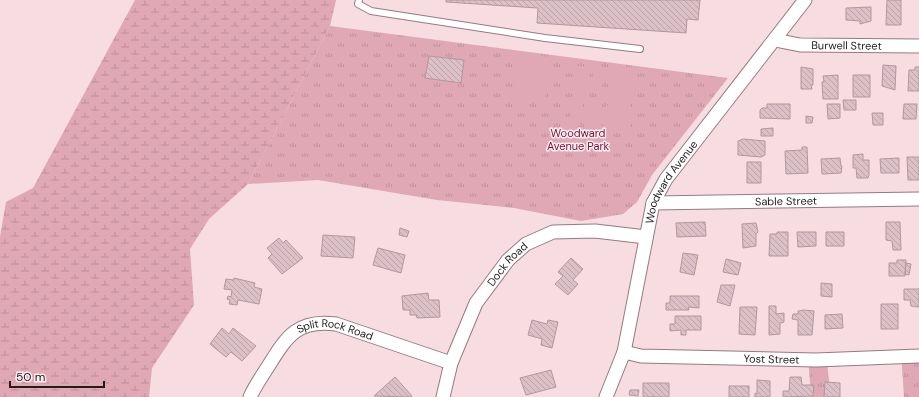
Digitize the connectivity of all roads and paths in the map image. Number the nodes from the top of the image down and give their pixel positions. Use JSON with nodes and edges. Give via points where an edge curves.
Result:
{"nodes":[{"id":1,"x":359,"y":0,"type":"edge"},
{"id":2,"x":805,"y":0,"type":"edge"},
{"id":3,"x":775,"y":40,"type":"junction"},
{"id":4,"x":919,"y":46,"type":"edge"},
{"id":5,"x":640,"y":49,"type":"dead end"},
{"id":6,"x":919,"y":199,"type":"edge"},
{"id":7,"x":653,"y":203,"type":"junction"},
{"id":8,"x":646,"y":237,"type":"junction"},
{"id":9,"x":624,"y":352,"type":"junction"},
{"id":10,"x":919,"y":356,"type":"edge"},
{"id":11,"x":451,"y":363,"type":"junction"},
{"id":12,"x":250,"y":397,"type":"edge"},
{"id":13,"x":443,"y":397,"type":"edge"},
{"id":14,"x":606,"y":397,"type":"edge"}],
"edges":[{"from":1,"to":5,"type":"lane","via":[[358,4],[371,11],[545,38]]},
{"from":2,"to":3,"type":"street","name":"Woodward Avenue"},
{"from":3,"to":4,"type":"street","name":"Burwell Street","via":[[800,45]]},
{"from":3,"to":7,"type":"street","name":"Woodward Avenue","via":[[666,179]]},
{"from":6,"to":7,"type":"street","name":"Sable Street"},
{"from":7,"to":8,"type":"street","name":"Woodward Avenue"},
{"from":8,"to":9,"type":"street","name":"Woodward Avenue"},
{"from":8,"to":11,"type":"street","name":"Dock Road","via":[[595,231],[553,232],[526,244],[508,260],[476,303]]},
{"from":9,"to":10,"type":"street","name":"Yost Street","via":[[640,356],[808,360]]},
{"from":9,"to":14,"type":"street","name":"Woodward Avenue"},
{"from":11,"to":12,"type":"street","name":"Split Rock Road","via":[[336,324],[323,322],[296,330],[285,340]]},
{"from":11,"to":13,"type":"street","name":"Dock Road"}]}
